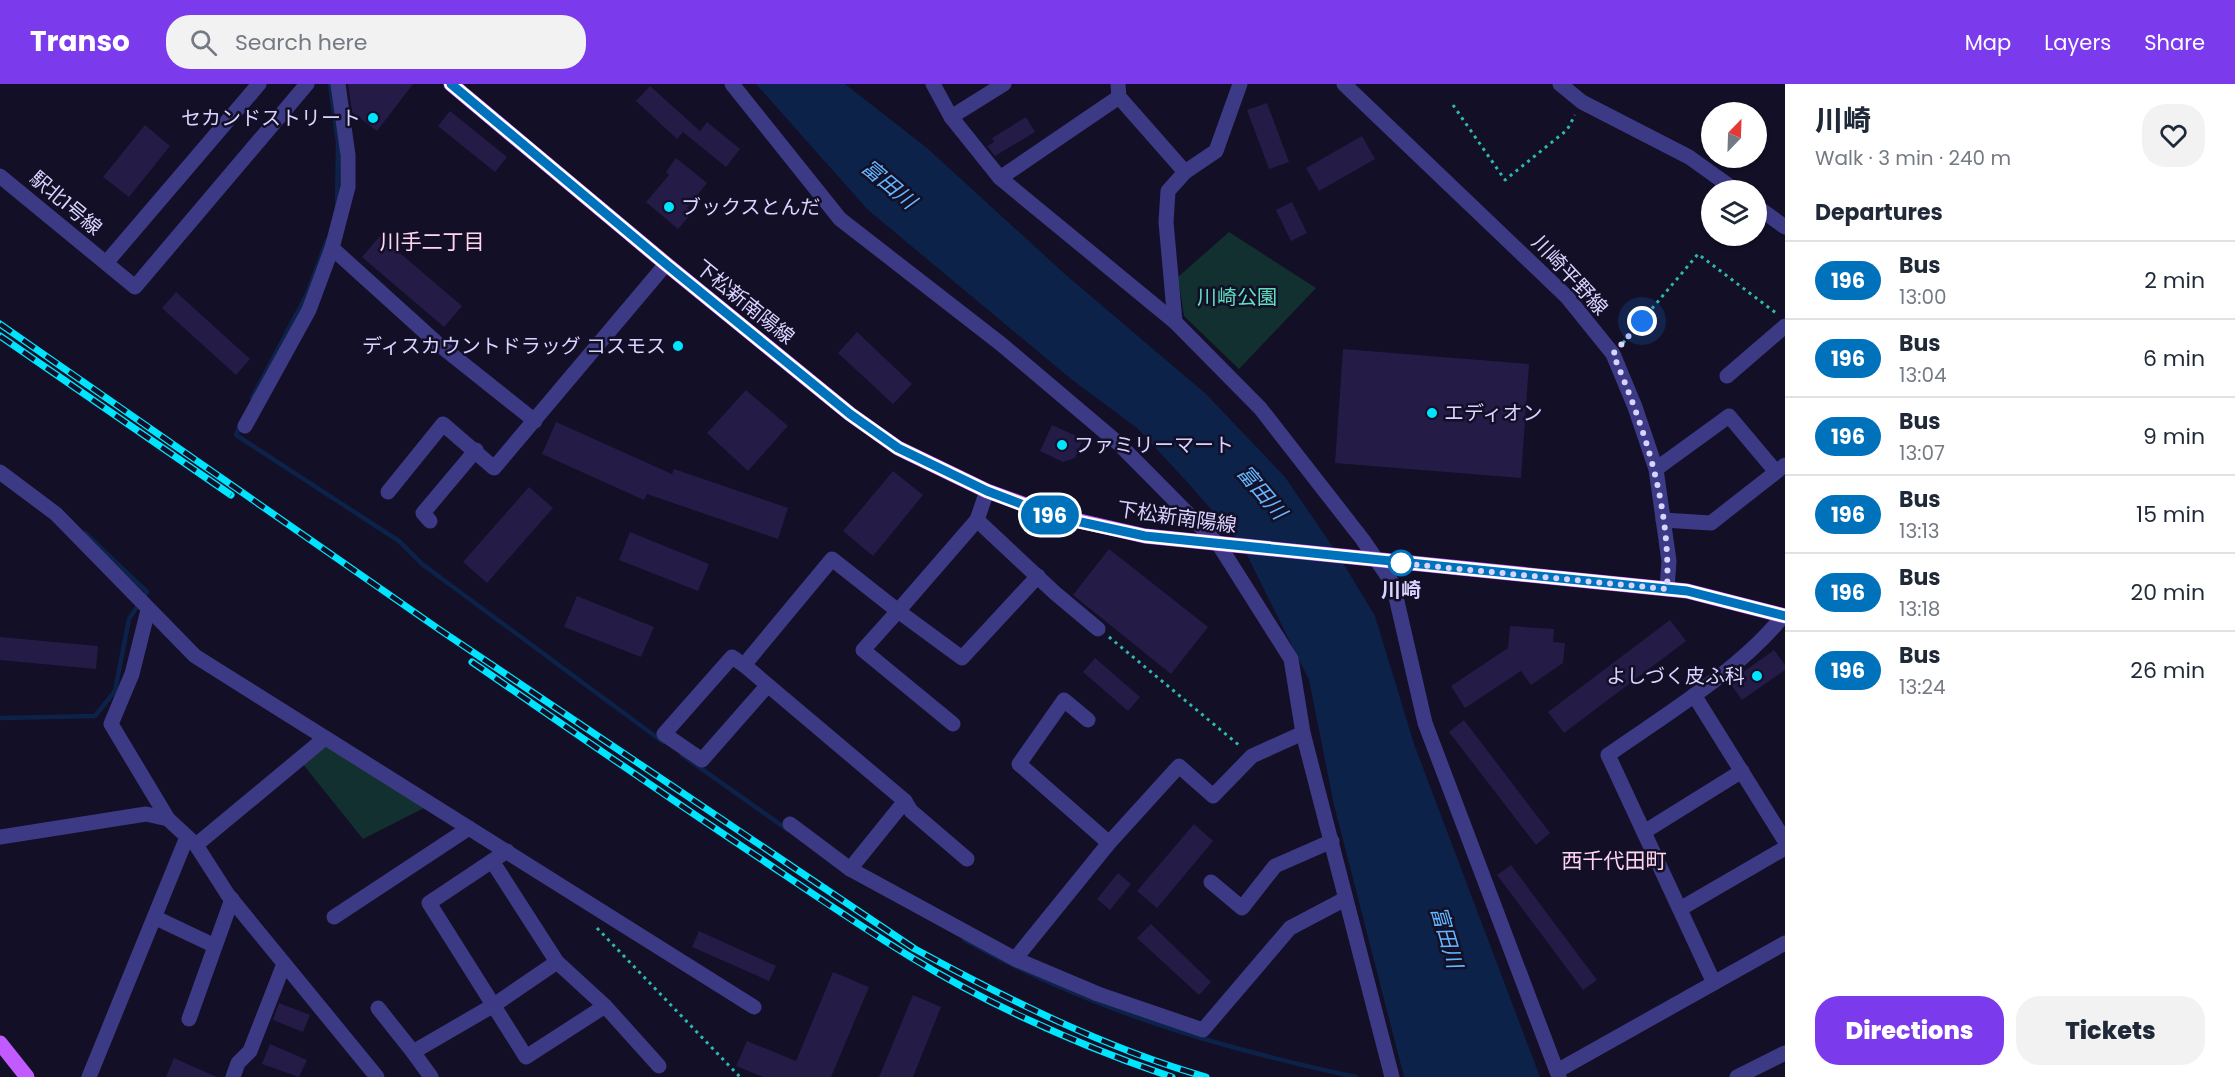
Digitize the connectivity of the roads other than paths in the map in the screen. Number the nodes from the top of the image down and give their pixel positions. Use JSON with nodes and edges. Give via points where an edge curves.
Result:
{"nodes":[{"id":1,"x":260,"y":84,"type":"edge"},
{"id":2,"x":307,"y":84,"type":"edge"},
{"id":3,"x":338,"y":84,"type":"edge"},
{"id":4,"x":451,"y":84,"type":"edge"},
{"id":5,"x":732,"y":84,"type":"edge"},
{"id":6,"x":933,"y":84,"type":"edge"},
{"id":7,"x":1004,"y":84,"type":"edge"},
{"id":8,"x":1240,"y":84,"type":"edge"},
{"id":9,"x":1344,"y":84,"type":"edge"},
{"id":10,"x":1560,"y":84,"type":"edge"},
{"id":11,"x":1118,"y":90,"type":"edge"},
{"id":12,"x":951,"y":117,"type":"junction"},
{"id":13,"x":1185,"y":172,"type":"junction"},
{"id":14,"x":0,"y":176,"type":"edge"},
{"id":15,"x":1000,"y":178,"type":"junction"},
{"id":16,"x":1721,"y":180,"type":"edge"},
{"id":17,"x":1767,"y":214,"type":"edge"},
{"id":18,"x":1785,"y":227,"type":"edge"},
{"id":19,"x":332,"y":248,"type":"junction"},
{"id":20,"x":106,"y":263,"type":"junction"},
{"id":21,"x":666,"y":264,"type":"junction"},
{"id":22,"x":1175,"y":322,"type":"junction"},
{"id":23,"x":1785,"y":326,"type":"edge"},
{"id":24,"x":1727,"y":376,"type":"dead end"},
{"id":25,"x":535,"y":421,"type":"junction"},
{"id":26,"x":246,"y":426,"type":"dead end"},
{"id":27,"x":476,"y":450,"type":"junction"},
{"id":28,"x":1781,"y":468,"type":"edge"},
{"id":29,"x":1656,"y":469,"type":"junction"},
{"id":30,"x":0,"y":472,"type":"edge"},
{"id":31,"x":987,"y":491,"type":"junction"},
{"id":32,"x":388,"y":492,"type":"dead end"},
{"id":33,"x":976,"y":520,"type":"junction"},
{"id":34,"x":1663,"y":520,"type":"junction"},
{"id":35,"x":430,"y":521,"type":"dead end"},
{"id":36,"x":1219,"y":545,"type":"junction"},
{"id":37,"x":1368,"y":560,"type":"junction"},
{"id":38,"x":1038,"y":576,"type":"junction"},
{"id":39,"x":1667,"y":589,"type":"junction"},
{"id":40,"x":148,"y":610,"type":"junction"},
{"id":41,"x":898,"y":611,"type":"junction"},
{"id":42,"x":1784,"y":616,"type":"edge"},
{"id":43,"x":1098,"y":629,"type":"road end"},
{"id":44,"x":744,"y":665,"type":"junction"},
{"id":45,"x":767,"y":686,"type":"junction"},
{"id":46,"x":1694,"y":695,"type":"junction"},
{"id":47,"x":1088,"y":720,"type":"dead end"},
{"id":48,"x":953,"y":724,"type":"dead end"},
{"id":49,"x":1303,"y":733,"type":"junction"},
{"id":50,"x":325,"y":738,"type":"junction"},
{"id":51,"x":1742,"y":771,"type":"junction"},
{"id":52,"x":905,"y":801,"type":"junction"},
{"id":53,"x":168,"y":819,"type":"junction"},
{"id":54,"x":790,"y":824,"type":"dead end"},
{"id":55,"x":469,"y":828,"type":"junction"},
{"id":56,"x":1644,"y":832,"type":"junction"},
{"id":57,"x":0,"y":837,"type":"edge"},
{"id":58,"x":191,"y":841,"type":"junction"},
{"id":59,"x":1332,"y":841,"type":"junction"},
{"id":60,"x":1785,"y":841,"type":"edge"},
{"id":61,"x":1109,"y":843,"type":"junction"},
{"id":62,"x":1785,"y":848,"type":"edge"},
{"id":63,"x":507,"y":851,"type":"junction"},
{"id":64,"x":967,"y":859,"type":"dead end"},
{"id":65,"x":492,"y":861,"type":"junction"},
{"id":66,"x":850,"y":869,"type":"junction"},
{"id":67,"x":1211,"y":882,"type":"dead end"},
{"id":68,"x":232,"y":899,"type":"junction"},
{"id":69,"x":1345,"y":899,"type":"junction"},
{"id":70,"x":1680,"y":909,"type":"junction"},
{"id":71,"x":334,"y":917,"type":"dead end"},
{"id":72,"x":156,"y":918,"type":"junction"},
{"id":73,"x":1785,"y":943,"type":"edge"},
{"id":74,"x":215,"y":946,"type":"junction"},
{"id":75,"x":1015,"y":959,"type":"junction"},
{"id":76,"x":556,"y":962,"type":"junction"},
{"id":77,"x":284,"y":964,"type":"junction"},
{"id":78,"x":1714,"y":983,"type":"junction"},
{"id":79,"x":494,"y":1005,"type":"junction"},
{"id":80,"x":605,"y":1006,"type":"junction"},
{"id":81,"x":754,"y":1007,"type":"dead end"},
{"id":82,"x":378,"y":1008,"type":"dead end"},
{"id":83,"x":189,"y":1019,"type":"dead end"},
{"id":84,"x":0,"y":1043,"type":"edge"},
{"id":85,"x":412,"y":1052,"type":"junction"},
{"id":86,"x":1785,"y":1053,"type":"edge"},
{"id":87,"x":660,"y":1066,"type":"dead end"},
{"id":88,"x":1558,"y":1074,"type":"edge"},
{"id":89,"x":27,"y":1077,"type":"edge"},
{"id":90,"x":89,"y":1077,"type":"edge"},
{"id":91,"x":233,"y":1077,"type":"edge"},
{"id":92,"x":377,"y":1077,"type":"edge"},
{"id":93,"x":431,"y":1077,"type":"edge"},
{"id":94,"x":1392,"y":1077,"type":"edge"},
{"id":95,"x":1737,"y":1077,"type":"edge"}],
"edges":[{"from":1,"to":20,"type":"street"},
{"from":2,"to":20,"type":"street","name":"駅北1号線","via":[[135,287]]},
{"from":3,"to":19,"type":"street","via":[[348,155],[348,187]]},
{"from":4,"to":21,"type":"main road","name":"下松新南陽線"},
{"from":5,"to":36,"type":"street","via":[[840,219],[1001,344],[1118,443]]},
{"from":6,"to":12,"type":"street"},
{"from":7,"to":12,"type":"street"},
{"from":8,"to":13,"type":"street","via":[[1216,151]]},
{"from":9,"to":29,"type":"street","name":"川崎平野線","via":[[1567,297],[1613,354]]},
{"from":10,"to":16,"type":"street","via":[[1582,102],[1689,157]]},
{"from":11,"to":13,"type":"street"},
{"from":11,"to":15,"type":"street"},
{"from":12,"to":15,"type":"street"},
{"from":13,"to":22,"type":"street","via":[[1168,191],[1166,222]]},
{"from":14,"to":20,"type":"street","name":"駅北1号線"},
{"from":15,"to":22,"type":"street"},
{"from":17,"to":18,"type":"street"},
{"from":19,"to":25,"type":"street","via":[[438,343]]},
{"from":19,"to":26,"type":"street","via":[[309,310]]},
{"from":21,"to":25,"type":"street"},
{"from":21,"to":31,"type":"main road","name":"下松新南陽線","via":[[850,414],[898,448]]},
{"from":22,"to":37,"type":"street","via":[[1260,408],[1363,540]]},
{"from":23,"to":24,"type":"street"},
{"from":25,"to":27,"type":"street","via":[[494,468]]},
{"from":27,"to":32,"type":"street","via":[[443,424]]},
{"from":27,"to":35,"type":"street","via":[[423,513]]},
{"from":28,"to":29,"type":"street","via":[[1729,416]]},
{"from":28,"to":34,"type":"street","via":[[1711,523]]},
{"from":29,"to":34,"type":"street","name":"川崎平野線"},
{"from":30,"to":40,"type":"street","via":[[56,514]]},
{"from":31,"to":33,"type":"street"},
{"from":31,"to":36,"type":"main road","name":"下松新南陽線","via":[[1053,516],[1096,527]]},
{"from":33,"to":38,"type":"street"},
{"from":33,"to":41,"type":"street"},
{"from":34,"to":39,"type":"street","name":"川崎平野線","via":[[1669,561]]},
{"from":36,"to":37,"type":"main road","name":"下松新南陽線"},
{"from":36,"to":49,"type":"street","via":[[1290,659]]},
{"from":37,"to":39,"type":"main road","name":"下松新南陽線"},
{"from":37,"to":88,"type":"street","via":[[1393,584],[1425,723]]},
{"from":38,"to":41,"type":"street","via":[[962,658]]},
{"from":38,"to":43,"type":"street"},
{"from":39,"to":42,"type":"main road","name":"下松新南陽線"},
{"from":40,"to":50,"type":"street","via":[[195,656]]},
{"from":40,"to":53,"type":"street","via":[[132,674],[111,724]]},
{"from":41,"to":44,"type":"street","via":[[832,559]]},
{"from":41,"to":48,"type":"street","via":[[863,650]]},
{"from":42,"to":46,"type":"street"},
{"from":44,"to":45,"type":"street"},
{"from":44,"to":45,"type":"street","via":[[732,657],[664,734],[702,760]]},
{"from":45,"to":52,"type":"street"},
{"from":46,"to":51,"type":"street"},
{"from":46,"to":56,"type":"street","via":[[1608,755]]},
{"from":47,"to":61,"type":"street","via":[[1064,700],[1019,764]]},
{"from":49,"to":59,"type":"street"},
{"from":49,"to":61,"type":"street","via":[[1252,756],[1213,796],[1179,766]]},
{"from":50,"to":55,"type":"street"},
{"from":50,"to":58,"type":"street"},
{"from":51,"to":56,"type":"street"},
{"from":51,"to":60,"type":"street"},
{"from":52,"to":64,"type":"street","via":[[911,811]]},
{"from":52,"to":66,"type":"street"},
{"from":53,"to":57,"type":"street","via":[[146,814]]},
{"from":53,"to":58,"type":"street"},
{"from":54,"to":66,"type":"street"},
{"from":55,"to":63,"type":"street"},
{"from":55,"to":71,"type":"street"},
{"from":56,"to":70,"type":"street"},
{"from":58,"to":68,"type":"street"},
{"from":58,"to":72,"type":"street"},
{"from":59,"to":67,"type":"street","via":[[1275,866],[1242,908]]},
{"from":59,"to":69,"type":"street"},
{"from":61,"to":75,"type":"street"},
{"from":62,"to":70,"type":"street"},
{"from":63,"to":65,"type":"street"},
{"from":63,"to":81,"type":"street"},
{"from":65,"to":76,"type":"street"},
{"from":65,"to":79,"type":"street","via":[[429,903]]},
{"from":66,"to":75,"type":"street"},
{"from":68,"to":74,"type":"street"},
{"from":68,"to":77,"type":"street"},
{"from":69,"to":75,"type":"street","via":[[1290,928],[1203,1030],[1098,994]]},
{"from":69,"to":94,"type":"street"},
{"from":70,"to":78,"type":"street"},
{"from":72,"to":74,"type":"street"},
{"from":72,"to":90,"type":"street"},
{"from":73,"to":78,"type":"street"},
{"from":74,"to":83,"type":"street"},
{"from":76,"to":79,"type":"street"},
{"from":76,"to":80,"type":"street"},
{"from":77,"to":91,"type":"street","via":[[250,1052],[238,1063]]},
{"from":77,"to":92,"type":"street"},
{"from":78,"to":88,"type":"street"},
{"from":79,"to":80,"type":"street","via":[[526,1057]]},
{"from":79,"to":85,"type":"street"},
{"from":80,"to":87,"type":"street"},
{"from":82,"to":85,"type":"street"},
{"from":84,"to":89,"type":"main road"},
{"from":85,"to":93,"type":"street"},
{"from":86,"to":95,"type":"street"}]}
